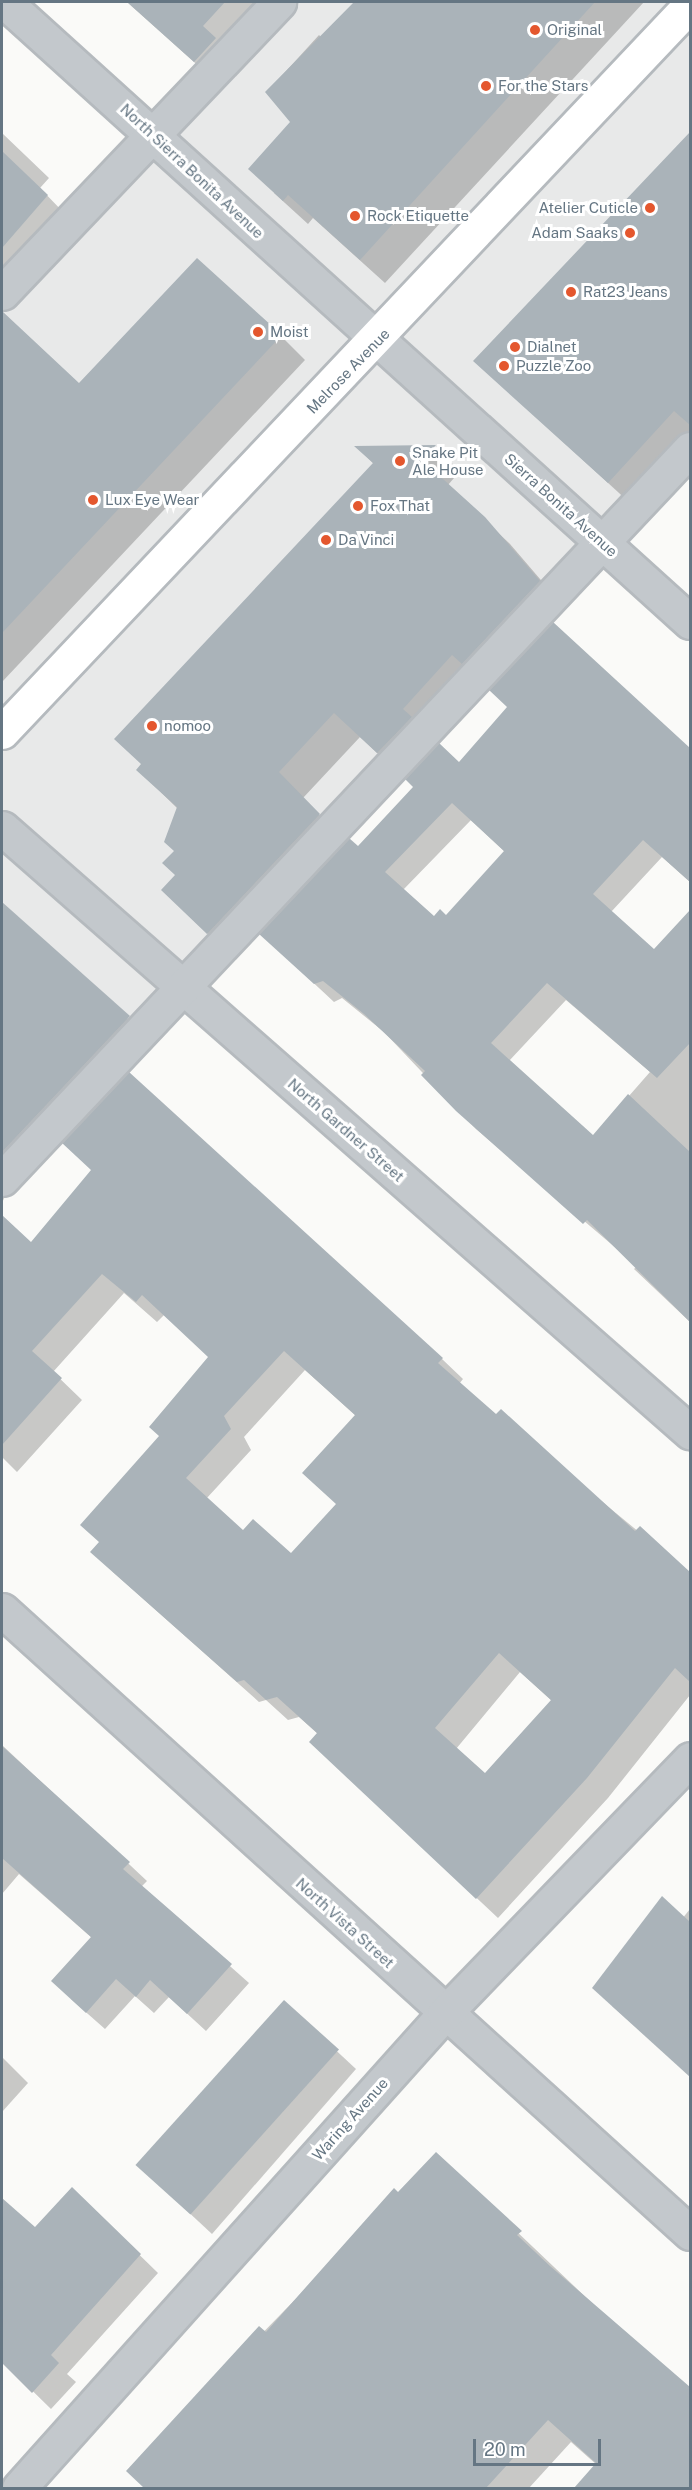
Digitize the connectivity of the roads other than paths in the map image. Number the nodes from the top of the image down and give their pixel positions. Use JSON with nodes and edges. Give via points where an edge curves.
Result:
{"nodes":[{"id":1,"x":4,"y":2,"type":"edge"},
{"id":2,"x":279,"y":2,"type":"edge"},
{"id":3,"x":690,"y":5,"type":"edge"},
{"id":4,"x":152,"y":134,"type":"junction"},
{"id":5,"x":2,"y":293,"type":"edge"},
{"id":6,"x":378,"y":340,"type":"junction"},
{"id":7,"x":690,"y":449,"type":"edge"},
{"id":8,"x":603,"y":543,"type":"junction"},
{"id":9,"x":690,"y":622,"type":"edge"},
{"id":10,"x":2,"y":732,"type":"edge"},
{"id":11,"x":2,"y":828,"type":"edge"},
{"id":12,"x":184,"y":987,"type":"junction"},
{"id":13,"x":2,"y":1179,"type":"edge"},
{"id":14,"x":690,"y":1432,"type":"edge"},
{"id":15,"x":2,"y":1610,"type":"edge"},
{"id":16,"x":690,"y":1759,"type":"edge"},
{"id":17,"x":444,"y":2014,"type":"junction"},
{"id":18,"x":690,"y":2233,"type":"edge"},
{"id":19,"x":19,"y":2488,"type":"edge"}],
"edges":[{"from":1,"to":4,"type":"street","name":"North Sierra Bonita Avenue"},
{"from":2,"to":4,"type":"street"},
{"from":3,"to":6,"type":"main road","name":"Melrose Avenue"},
{"from":4,"to":5,"type":"street"},
{"from":4,"to":6,"type":"street","name":"North Sierra Bonita Avenue"},
{"from":6,"to":8,"type":"street","name":"Sierra Bonita Avenue"},
{"from":6,"to":10,"type":"main road","name":"Melrose Avenue"},
{"from":7,"to":8,"type":"street"},
{"from":8,"to":9,"type":"street","name":"Sierra Bonita Avenue"},
{"from":8,"to":12,"type":"street"},
{"from":11,"to":12,"type":"street","name":"North Gardner Street"},
{"from":12,"to":13,"type":"street"},
{"from":12,"to":14,"type":"street","name":"North Gardner Street"},
{"from":15,"to":17,"type":"street","name":"North Vista Street"},
{"from":16,"to":17,"type":"street","name":"Waring Avenue"},
{"from":17,"to":18,"type":"street","name":"North Vista Street"},
{"from":17,"to":19,"type":"street","name":"Waring Avenue"}]}
